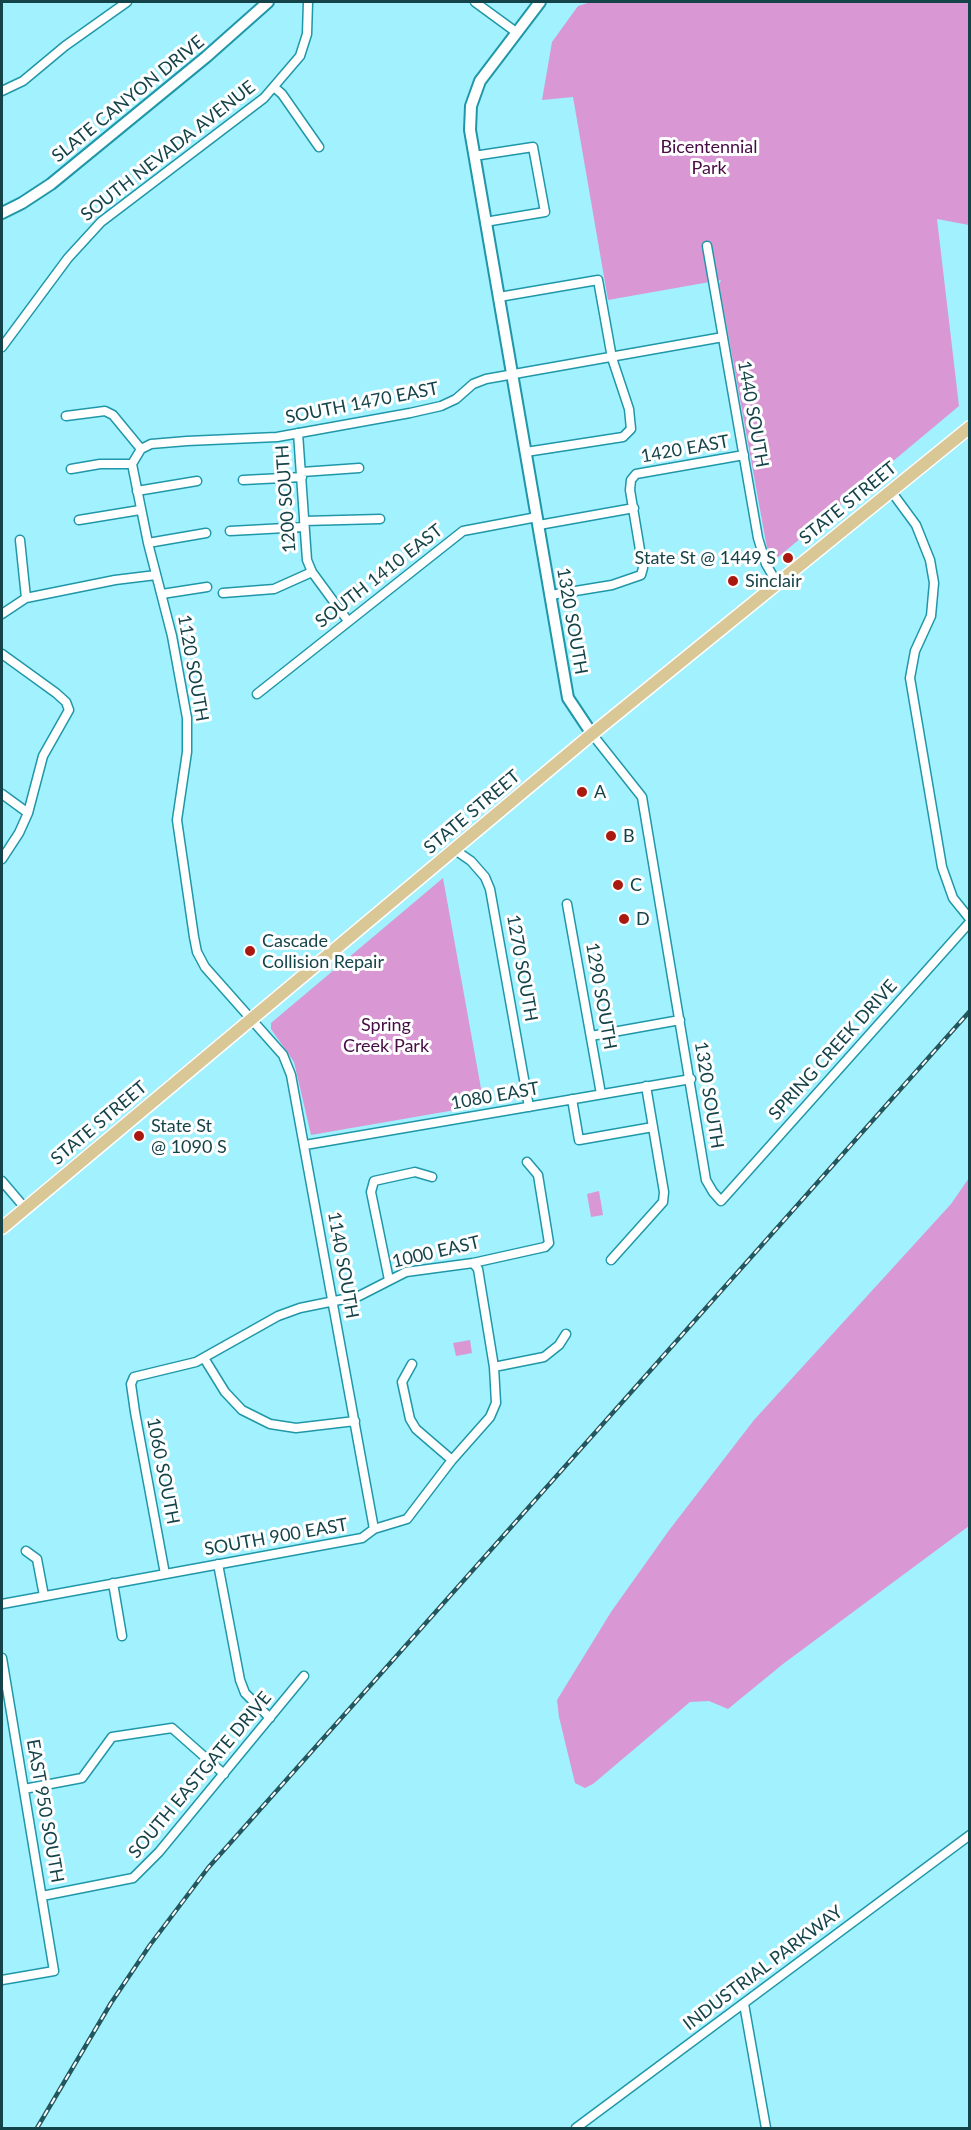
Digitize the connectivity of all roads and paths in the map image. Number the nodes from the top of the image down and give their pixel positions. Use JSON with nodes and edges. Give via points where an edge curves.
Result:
{"nodes":[{"id":1,"x":127,"y":2,"type":"edge"},
{"id":2,"x":268,"y":2,"type":"edge"},
{"id":3,"x":308,"y":2,"type":"edge"},
{"id":4,"x":474,"y":2,"type":"edge"},
{"id":5,"x":540,"y":2,"type":"edge"},
{"id":6,"x":516,"y":32,"type":"junction"},
{"id":7,"x":274,"y":87,"type":"junction"},
{"id":8,"x":2,"y":91,"type":"edge"},
{"id":9,"x":320,"y":147,"type":"dead end"},
{"id":10,"x":474,"y":156,"type":"junction"},
{"id":11,"x":2,"y":213,"type":"edge"},
{"id":12,"x":485,"y":222,"type":"junction"},
{"id":13,"x":707,"y":246,"type":"dead end"},
{"id":14,"x":499,"y":297,"type":"junction"},
{"id":15,"x":723,"y":337,"type":"junction"},
{"id":16,"x":2,"y":347,"type":"edge"},
{"id":17,"x":612,"y":358,"type":"junction"},
{"id":18,"x":512,"y":375,"type":"junction"},
{"id":19,"x":66,"y":416,"type":"dead end"},
{"id":20,"x":969,"y":427,"type":"edge"},
{"id":21,"x":298,"y":433,"type":"junction"},
{"id":22,"x":141,"y":449,"type":"junction"},
{"id":23,"x":526,"y":452,"type":"junction"},
{"id":24,"x":744,"y":455,"type":"junction"},
{"id":25,"x":132,"y":464,"type":"junction"},
{"id":26,"x":359,"y":468,"type":"dead end"},
{"id":27,"x":71,"y":469,"type":"dead end"},
{"id":28,"x":302,"y":475,"type":"junction"},
{"id":29,"x":243,"y":480,"type":"dead end"},
{"id":30,"x":197,"y":481,"type":"dead end"},
{"id":31,"x":137,"y":491,"type":"junction"},
{"id":32,"x":891,"y":491,"type":"junction"},
{"id":33,"x":634,"y":508,"type":"junction"},
{"id":34,"x":140,"y":510,"type":"junction"},
{"id":35,"x":380,"y":519,"type":"dead end"},
{"id":36,"x":79,"y":520,"type":"dead end"},
{"id":37,"x":538,"y":521,"type":"junction"},
{"id":38,"x":304,"y":524,"type":"junction"},
{"id":39,"x":230,"y":531,"type":"dead end"},
{"id":40,"x":206,"y":533,"type":"dead end"},
{"id":41,"x":20,"y":540,"type":"dead end"},
{"id":42,"x":148,"y":543,"type":"junction"},
{"id":43,"x":312,"y":572,"type":"junction"},
{"id":44,"x":156,"y":575,"type":"junction"},
{"id":45,"x":777,"y":583,"type":"junction"},
{"id":46,"x":207,"y":587,"type":"dead end"},
{"id":47,"x":223,"y":593,"type":"dead end"},
{"id":48,"x":162,"y":594,"type":"junction"},
{"id":49,"x":550,"y":595,"type":"junction"},
{"id":50,"x":26,"y":598,"type":"junction"},
{"id":51,"x":2,"y":614,"type":"edge"},
{"id":52,"x":348,"y":621,"type":"junction"},
{"id":53,"x":2,"y":654,"type":"edge"},
{"id":54,"x":257,"y":694,"type":"dead end"},
{"id":55,"x":592,"y":734,"type":"junction"},
{"id":56,"x":2,"y":794,"type":"edge"},
{"id":57,"x":28,"y":813,"type":"junction"},
{"id":58,"x":455,"y":850,"type":"junction"},
{"id":59,"x":2,"y":858,"type":"edge"},
{"id":60,"x":567,"y":904,"type":"dead end"},
{"id":61,"x":969,"y":921,"type":"edge"},
{"id":62,"x":252,"y":1020,"type":"junction"},
{"id":63,"x":680,"y":1020,"type":"junction"},
{"id":64,"x":591,"y":1036,"type":"junction"},
{"id":65,"x":691,"y":1079,"type":"junction"},
{"id":66,"x":646,"y":1086,"type":"junction"},
{"id":67,"x":602,"y":1094,"type":"junction"},
{"id":68,"x":572,"y":1099,"type":"junction"},
{"id":69,"x":529,"y":1107,"type":"junction"},
{"id":70,"x":653,"y":1127,"type":"junction"},
{"id":71,"x":305,"y":1145,"type":"junction"},
{"id":72,"x":527,"y":1162,"type":"dead end"},
{"id":73,"x":432,"y":1177,"type":"dead end"},
{"id":74,"x":2,"y":1181,"type":"edge"},
{"id":75,"x":722,"y":1201,"type":"joint"},
{"id":76,"x":25,"y":1208,"type":"junction"},
{"id":77,"x":2,"y":1228,"type":"edge"},
{"id":78,"x":611,"y":1260,"type":"dead end"},
{"id":79,"x":473,"y":1263,"type":"junction"},
{"id":80,"x":389,"y":1280,"type":"junction"},
{"id":81,"x":333,"y":1302,"type":"junction"},
{"id":82,"x":566,"y":1334,"type":"dead end"},
{"id":83,"x":204,"y":1358,"type":"junction"},
{"id":84,"x":412,"y":1364,"type":"dead end"},
{"id":85,"x":494,"y":1367,"type":"junction"},
{"id":86,"x":136,"y":1375,"type":"joint"},
{"id":87,"x":355,"y":1421,"type":"junction"},
{"id":88,"x":452,"y":1460,"type":"junction"},
{"id":89,"x":374,"y":1529,"type":"junction"},
{"id":90,"x":26,"y":1551,"type":"dead end"},
{"id":91,"x":218,"y":1564,"type":"junction"},
{"id":92,"x":165,"y":1574,"type":"junction"},
{"id":93,"x":113,"y":1584,"type":"junction"},
{"id":94,"x":44,"y":1596,"type":"junction"},
{"id":95,"x":2,"y":1604,"type":"edge"},
{"id":96,"x":122,"y":1636,"type":"dead end"},
{"id":97,"x":2,"y":1658,"type":"edge"},
{"id":98,"x":304,"y":1676,"type":"dead end"},
{"id":99,"x":270,"y":1718,"type":"junction"},
{"id":100,"x":224,"y":1774,"type":"junction"},
{"id":101,"x":24,"y":1789,"type":"junction"},
{"id":102,"x":969,"y":1834,"type":"edge"},
{"id":103,"x":42,"y":1896,"type":"junction"},
{"id":104,"x":2,"y":1980,"type":"edge"},
{"id":105,"x":744,"y":2004,"type":"junction"},
{"id":106,"x":576,"y":2128,"type":"edge"},
{"id":107,"x":766,"y":2128,"type":"edge"}],
"edges":[{"from":1,"to":8,"type":"street","via":[[23,81]]},
{"from":2,"to":11,"type":"street","name":"SLATE CANYON DRIVE","via":[[51,184]]},
{"from":3,"to":7,"type":"street","name":"SOUTH NEVADA AVENUE","via":[[307,34],[300,56]]},
{"from":4,"to":6,"type":"street"},
{"from":5,"to":6,"type":"street","name":"1320 SOUTH"},
{"from":6,"to":10,"type":"street","name":"1320 SOUTH","via":[[480,81],[471,106]]},
{"from":7,"to":9,"type":"street"},
{"from":7,"to":16,"type":"street","name":"SOUTH NEVADA AVENUE","via":[[101,222],[68,258]]},
{"from":10,"to":12,"type":"street","name":"1320 SOUTH"},
{"from":10,"to":12,"type":"street","via":[[533,147],[545,212]]},
{"from":12,"to":14,"type":"street","name":"1320 SOUTH"},
{"from":13,"to":15,"type":"street","name":"1440 SOUTH"},
{"from":14,"to":17,"type":"street","via":[[598,280]]},
{"from":14,"to":18,"type":"street","name":"1320 SOUTH"},
{"from":15,"to":17,"type":"street","name":"SOUTH 1470 EAST"},
{"from":15,"to":24,"type":"street","name":"1440 SOUTH"},
{"from":17,"to":18,"type":"street","name":"SOUTH 1470 EAST"},
{"from":17,"to":23,"type":"street","via":[[629,409],[631,429],[623,437]]},
{"from":18,"to":21,"type":"street","name":"SOUTH 1470 EAST","via":[[473,384],[441,406]]},
{"from":18,"to":23,"type":"street","name":"1320 SOUTH"},
{"from":19,"to":22,"type":"street","via":[[105,411],[112,414]]},
{"from":20,"to":32,"type":"main road","name":"STATE STREET"},
{"from":21,"to":22,"type":"street","name":"SOUTH 1470 EAST","via":[[178,441]]},
{"from":21,"to":28,"type":"street","name":"1200 SOUTH"},
{"from":22,"to":25,"type":"street"},
{"from":23,"to":37,"type":"street","name":"1320 SOUTH"},
{"from":24,"to":33,"type":"street","name":"1420 EAST","via":[[643,471],[633,477],[630,485]]},
{"from":24,"to":45,"type":"street","name":"1440 SOUTH","via":[[760,550]]},
{"from":25,"to":27,"type":"street"},
{"from":25,"to":31,"type":"street","name":"1120 SOUTH"},
{"from":26,"to":28,"type":"street"},
{"from":28,"to":29,"type":"street"},
{"from":28,"to":38,"type":"street","name":"1200 SOUTH"},
{"from":30,"to":31,"type":"street"},
{"from":31,"to":34,"type":"street","name":"1120 SOUTH"},
{"from":32,"to":45,"type":"main road","name":"STATE STREET"},
{"from":32,"to":61,"type":"street","via":[[916,525],[930,560],[934,583],[931,616],[915,651],[910,678],[942,867],[953,898]]},
{"from":33,"to":37,"type":"street","name":"SOUTH 1410 EAST"},
{"from":33,"to":49,"type":"street","via":[[641,575],[612,585]]},
{"from":34,"to":36,"type":"street"},
{"from":34,"to":42,"type":"street","name":"1120 SOUTH"},
{"from":35,"to":38,"type":"street"},
{"from":37,"to":49,"type":"street","name":"1320 SOUTH"},
{"from":37,"to":52,"type":"street","name":"SOUTH 1410 EAST","via":[[463,531]]},
{"from":38,"to":39,"type":"street"},
{"from":38,"to":43,"type":"street","name":"1200 SOUTH"},
{"from":40,"to":42,"type":"street"},
{"from":41,"to":50,"type":"street"},
{"from":42,"to":44,"type":"street","name":"1120 SOUTH"},
{"from":43,"to":47,"type":"street","via":[[274,590]]},
{"from":43,"to":52,"type":"street","name":"1200 SOUTH"},
{"from":44,"to":48,"type":"street","name":"1120 SOUTH"},
{"from":44,"to":50,"type":"street"},
{"from":45,"to":55,"type":"main road","name":"STATE STREET"},
{"from":46,"to":48,"type":"street"},
{"from":48,"to":62,"type":"street","name":"1120 SOUTH","via":[[187,718],[187,752],[177,820],[197,952]]},
{"from":49,"to":55,"type":"street","name":"1320 SOUTH","via":[[568,698]]},
{"from":50,"to":51,"type":"street"},
{"from":52,"to":54,"type":"street","name":"SOUTH 1410 EAST"},
{"from":53,"to":57,"type":"street","via":[[56,693],[69,710],[43,756]]},
{"from":55,"to":58,"type":"main road","name":"STATE STREET"},
{"from":55,"to":63,"type":"street","name":"1320 SOUTH","via":[[642,797]]},
{"from":56,"to":57,"type":"street"},
{"from":57,"to":59,"type":"street"},
{"from":58,"to":62,"type":"main road","name":"STATE STREET"},
{"from":58,"to":69,"type":"street","name":"1270 SOUTH","via":[[471,861],[490,889]]},
{"from":60,"to":64,"type":"street","name":"1290 SOUTH"},
{"from":61,"to":75,"type":"street","name":"SPRING CREEK DRIVE"},
{"from":62,"to":71,"type":"street","name":"1140 SOUTH","via":[[283,1055]]},
{"from":62,"to":76,"type":"main road","name":"STATE STREET"},
{"from":63,"to":64,"type":"street"},
{"from":63,"to":65,"type":"street","name":"1320 SOUTH"},
{"from":64,"to":67,"type":"street","name":"1290 SOUTH"},
{"from":65,"to":66,"type":"street","name":"1080 EAST"},
{"from":65,"to":75,"type":"street","name":"1320 SOUTH","via":[[706,1180]]},
{"from":66,"to":67,"type":"street","name":"1080 EAST"},
{"from":66,"to":70,"type":"street"},
{"from":67,"to":68,"type":"street","name":"1080 EAST"},
{"from":68,"to":69,"type":"street","name":"1080 EAST"},
{"from":68,"to":70,"type":"street","via":[[579,1140]]},
{"from":69,"to":71,"type":"street","name":"1080 EAST"},
{"from":70,"to":78,"type":"street","via":[[663,1202]]},
{"from":71,"to":81,"type":"street","name":"1140 SOUTH"},
{"from":72,"to":79,"type":"street","name":"1000 EAST","via":[[538,1175],[549,1243]]},
{"from":73,"to":80,"type":"street","via":[[415,1172],[374,1181],[371,1192]]},
{"from":74,"to":76,"type":"street"},
{"from":76,"to":77,"type":"main road","name":"STATE STREET"},
{"from":79,"to":80,"type":"street","name":"1000 EAST","via":[[406,1272]]},
{"from":79,"to":85,"type":"street","via":[[478,1269]]},
{"from":80,"to":81,"type":"street","name":"1000 EAST","via":[[368,1293]]},
{"from":81,"to":83,"type":"street","name":"1000 EAST","via":[[278,1316]]},
{"from":81,"to":87,"type":"street","name":"1140 SOUTH"},
{"from":82,"to":85,"type":"street","via":[[560,1345],[544,1357]]},
{"from":83,"to":86,"type":"street","name":"1000 EAST","via":[[177,1368]]},
{"from":83,"to":87,"type":"street","via":[[225,1392],[242,1410],[270,1424],[296,1428]]},
{"from":84,"to":88,"type":"street","via":[[402,1382],[410,1419]]},
{"from":85,"to":88,"type":"street","name":"SOUTH 900 EAST","via":[[496,1403],[490,1417]]},
{"from":86,"to":92,"type":"street","name":"1060 SOUTH","via":[[132,1393]]},
{"from":87,"to":89,"type":"street","name":"1140 SOUTH"},
{"from":88,"to":89,"type":"street","name":"SOUTH 900 EAST","via":[[407,1519]]},
{"from":89,"to":91,"type":"street","name":"SOUTH 900 EAST","via":[[362,1538]]},
{"from":90,"to":94,"type":"street","via":[[37,1559]]},
{"from":91,"to":92,"type":"street","name":"SOUTH 900 EAST"},
{"from":91,"to":99,"type":"street","via":[[240,1680],[245,1693]]},
{"from":92,"to":93,"type":"street","name":"SOUTH 900 EAST"},
{"from":93,"to":94,"type":"street","name":"SOUTH 900 EAST"},
{"from":93,"to":96,"type":"street"},
{"from":94,"to":95,"type":"street","name":"SOUTH 900 EAST"},
{"from":97,"to":101,"type":"street","name":"EAST 950 SOUTH"},
{"from":98,"to":99,"type":"street","name":"SOUTH EASTGATE DRIVE"},
{"from":99,"to":100,"type":"street","name":"SOUTH EASTGATE DRIVE"},
{"from":100,"to":101,"type":"street","via":[[172,1728],[112,1737],[82,1778]]},
{"from":100,"to":103,"type":"street","name":"SOUTH EASTGATE DRIVE","via":[[133,1878]]},
{"from":101,"to":103,"type":"street","name":"EAST 950 SOUTH"},
{"from":102,"to":105,"type":"street","name":"INDUSTRIAL PARKWAY"},
{"from":103,"to":104,"type":"street","name":"EAST 950 SOUTH","via":[[54,1971]]},
{"from":105,"to":106,"type":"street","name":"INDUSTRIAL PARKWAY"},
{"from":105,"to":107,"type":"street"}]}
